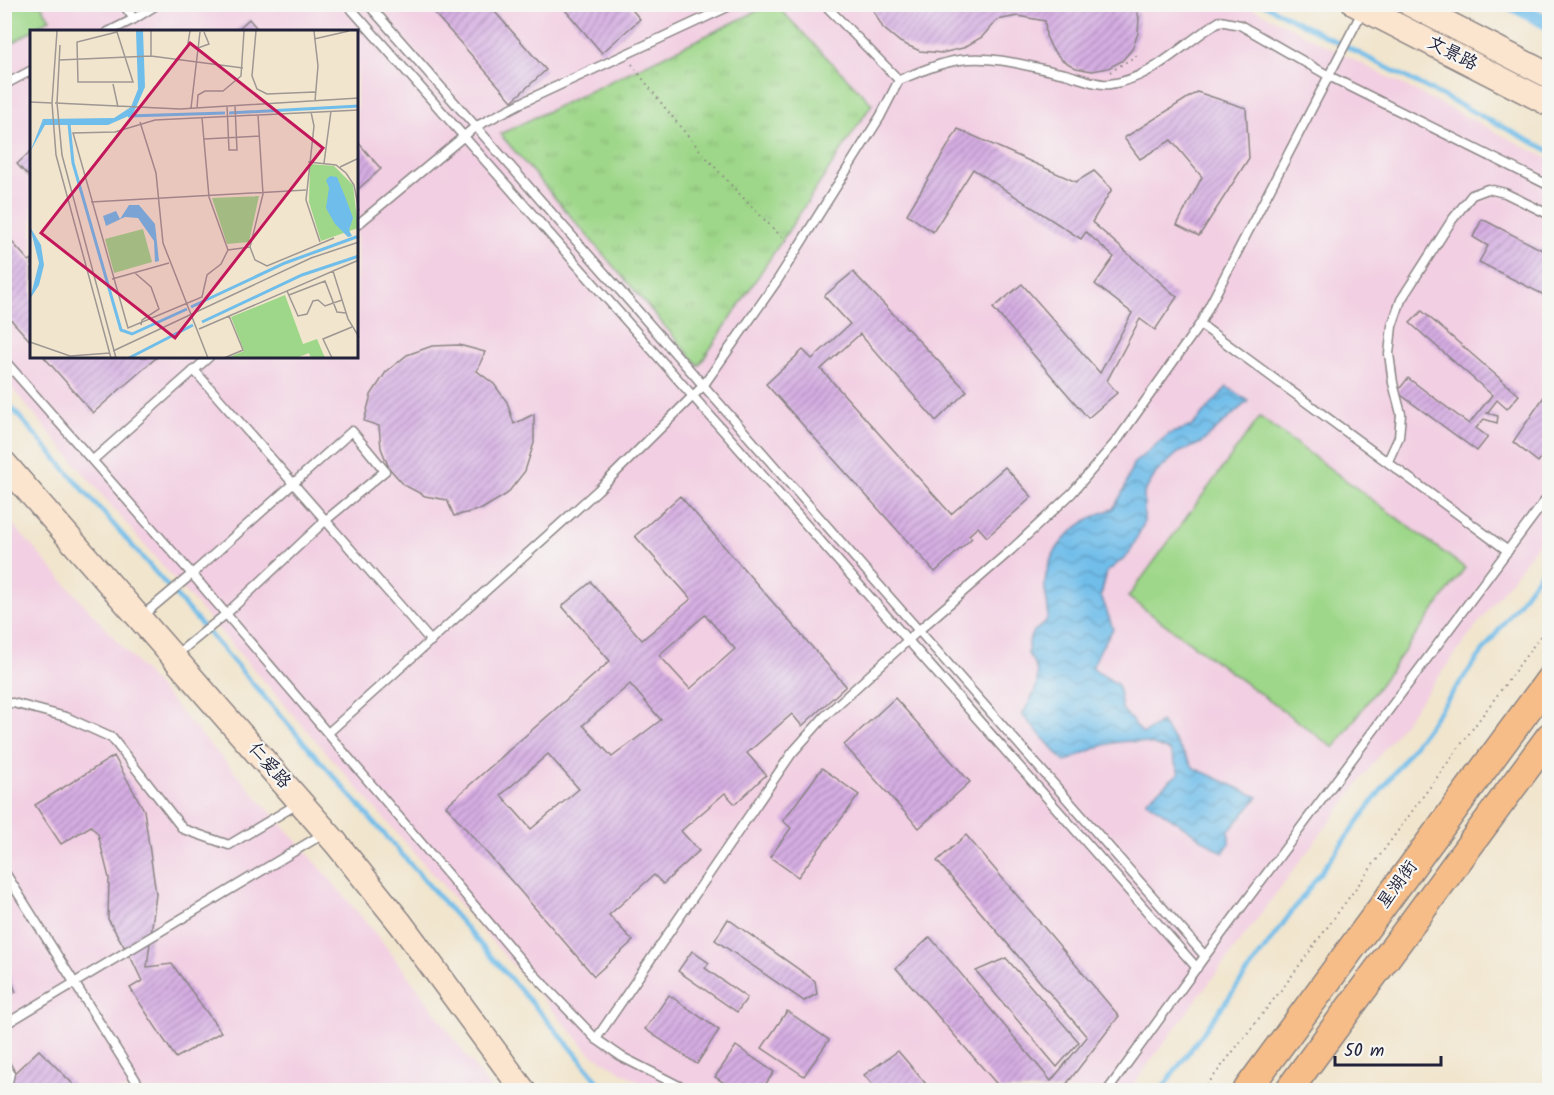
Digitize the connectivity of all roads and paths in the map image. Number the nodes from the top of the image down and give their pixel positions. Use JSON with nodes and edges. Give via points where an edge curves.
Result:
{"nodes":[{"id":1,"x":123,"y":4,"type":"edge"},
{"id":2,"x":158,"y":4,"type":"edge"},
{"id":3,"x":347,"y":4,"type":"edge"},
{"id":4,"x":368,"y":4,"type":"edge"},
{"id":5,"x":734,"y":4,"type":"edge"},
{"id":6,"x":824,"y":4,"type":"edge"},
{"id":7,"x":1410,"y":4,"type":"edge"},
{"id":8,"x":1362,"y":6,"type":"edge"},
{"id":9,"x":134,"y":19,"type":"junction"},
{"id":10,"x":112,"y":30,"type":"edge"},
{"id":11,"x":1138,"y":54,"type":"dead end"},
{"id":12,"x":626,"y":55,"type":"junction"},
{"id":13,"x":30,"y":71,"type":"edge"},
{"id":14,"x":1109,"y":73,"type":"dead end"},
{"id":15,"x":1329,"y":76,"type":"junction"},
{"id":16,"x":1550,"y":76,"type":"edge"},
{"id":17,"x":899,"y":80,"type":"junction"},
{"id":18,"x":4,"y":85,"type":"edge"},
{"id":19,"x":1550,"y":104,"type":"edge"},
{"id":20,"x":475,"y":127,"type":"junction"},
{"id":21,"x":463,"y":136,"type":"junction"},
{"id":22,"x":1550,"y":186,"type":"edge"},
{"id":23,"x":1550,"y":215,"type":"edge"},
{"id":24,"x":358,"y":224,"type":"edge"},
{"id":25,"x":796,"y":251,"type":"junction"},
{"id":26,"x":1200,"y":324,"type":"junction"},
{"id":27,"x":208,"y":358,"type":"edge"},
{"id":28,"x":4,"y":360,"type":"edge"},
{"id":29,"x":194,"y":370,"type":"junction"},
{"id":30,"x":703,"y":386,"type":"junction"},
{"id":31,"x":694,"y":396,"type":"junction"},
{"id":32,"x":93,"y":460,"type":"junction"},
{"id":33,"x":1388,"y":461,"type":"junction"},
{"id":34,"x":4,"y":463,"type":"edge"},
{"id":35,"x":294,"y":484,"type":"junction"},
{"id":36,"x":1550,"y":494,"type":"edge"},
{"id":37,"x":326,"y":520,"type":"junction"},
{"id":38,"x":1508,"y":551,"type":"junction"},
{"id":39,"x":192,"y":574,"type":"junction"},
{"id":40,"x":226,"y":614,"type":"junction"},
{"id":41,"x":140,"y":618,"type":"junction"},
{"id":42,"x":1550,"y":623,"type":"edge"},
{"id":43,"x":918,"y":631,"type":"junction"},
{"id":44,"x":909,"y":639,"type":"junction"},
{"id":45,"x":431,"y":641,"type":"junction"},
{"id":46,"x":174,"y":657,"type":"junction"},
{"id":47,"x":1550,"y":679,"type":"edge"},
{"id":48,"x":4,"y":704,"type":"edge"},
{"id":49,"x":328,"y":734,"type":"junction"},
{"id":50,"x":1550,"y":736,"type":"edge"},
{"id":51,"x":300,"y":802,"type":"junction"},
{"id":52,"x":326,"y":832,"type":"junction"},
{"id":53,"x":4,"y":871,"type":"edge"},
{"id":54,"x":1205,"y":956,"type":"junction"},
{"id":55,"x":1197,"y":968,"type":"junction"},
{"id":56,"x":74,"y":982,"type":"junction"},
{"id":57,"x":4,"y":1025,"type":"edge"},
{"id":58,"x":596,"y":1039,"type":"junction"},
{"id":59,"x":4,"y":1062,"type":"edge"},
{"id":60,"x":521,"y":1087,"type":"edge"},
{"id":61,"x":6,"y":1090,"type":"edge"},
{"id":62,"x":142,"y":1090,"type":"edge"},
{"id":63,"x":687,"y":1090,"type":"edge"},
{"id":64,"x":1108,"y":1090,"type":"edge"},
{"id":65,"x":1203,"y":1090,"type":"edge"},
{"id":66,"x":1247,"y":1090,"type":"edge"},
{"id":67,"x":1289,"y":1090,"type":"edge"}],
"edges":[{"from":1,"to":9,"type":"lane"},
{"from":2,"to":9,"type":"lane"},
{"from":3,"to":21,"type":"lane"},
{"from":4,"to":20,"type":"lane"},
{"from":5,"to":12,"type":"lane"},
{"from":6,"to":17,"type":"lane"},
{"from":7,"to":16,"type":"main road","name":"文景路"},
{"from":8,"to":15,"type":"lane"},
{"from":8,"to":19,"type":"main road","name":"文景路"},
{"from":9,"to":10,"type":"lane"},
{"from":11,"to":14,"type":"path"},
{"from":12,"to":20,"type":"lane"},
{"from":12,"to":25,"type":"path","via":[[706,157]]},
{"from":13,"to":18,"type":"lane"},
{"from":15,"to":17,"type":"lane","via":[[1239,25],[1220,21],[1137,78],[1107,85],[998,60],[961,60]]},
{"from":15,"to":22,"type":"lane"},
{"from":15,"to":26,"type":"lane"},
{"from":17,"to":25,"type":"lane"},
{"from":20,"to":21,"type":"lane"},
{"from":20,"to":30,"type":"lane"},
{"from":21,"to":24,"type":"lane"},
{"from":21,"to":31,"type":"lane"},
{"from":23,"to":33,"type":"lane","via":[[1488,189],[1472,195],[1452,220],[1401,300],[1392,326],[1389,354],[1401,414],[1399,437]]},
{"from":25,"to":30,"type":"lane"},
{"from":26,"to":33,"type":"lane"},
{"from":26,"to":43,"type":"lane","via":[[1119,438],[1072,493]]},
{"from":27,"to":29,"type":"lane"},
{"from":28,"to":32,"type":"lane"},
{"from":29,"to":32,"type":"lane"},
{"from":29,"to":35,"type":"lane"},
{"from":30,"to":31,"type":"lane"},
{"from":30,"to":43,"type":"lane"},
{"from":31,"to":44,"type":"lane"},
{"from":31,"to":45,"type":"lane","via":[[598,490]]},
{"from":32,"to":39,"type":"lane"},
{"from":33,"to":38,"type":"lane"},
{"from":34,"to":41,"type":"main road","name":"仁爱路"},
{"from":35,"to":37,"type":"lane"},
{"from":35,"to":37,"type":"lane","via":[[352,431],[385,471]]},
{"from":35,"to":39,"type":"lane"},
{"from":36,"to":38,"type":"lane"},
{"from":37,"to":40,"type":"lane"},
{"from":37,"to":45,"type":"lane"},
{"from":38,"to":54,"type":"lane"},
{"from":39,"to":40,"type":"lane"},
{"from":39,"to":41,"type":"lane"},
{"from":40,"to":46,"type":"lane"},
{"from":40,"to":49,"type":"lane"},
{"from":41,"to":46,"type":"main road","name":"仁爱路"},
{"from":42,"to":65,"type":"path","via":[[1285,985]]},
{"from":43,"to":44,"type":"lane"},
{"from":43,"to":54,"type":"lane"},
{"from":44,"to":55,"type":"lane"},
{"from":44,"to":58,"type":"lane","via":[[825,716],[792,753]]},
{"from":45,"to":49,"type":"lane"},
{"from":46,"to":51,"type":"main road","name":"仁爱路"},
{"from":47,"to":66,"type":"main road","name":"星湖街"},
{"from":48,"to":51,"type":"lane","via":[[66,717],[112,738],[183,830],[229,845]]},
{"from":49,"to":58,"type":"lane","via":[[525,965]]},
{"from":50,"to":67,"type":"main road","name":"星湖街"},
{"from":51,"to":52,"type":"main road","name":"仁爱路"},
{"from":52,"to":56,"type":"lane"},
{"from":52,"to":60,"type":"main road","name":"仁爱路","via":[[401,924]]},
{"from":53,"to":56,"type":"lane"},
{"from":54,"to":55,"type":"lane"},
{"from":55,"to":64,"type":"lane"},
{"from":56,"to":57,"type":"lane"},
{"from":56,"to":62,"type":"lane"},
{"from":58,"to":63,"type":"lane"},
{"from":59,"to":61,"type":"lane","via":[[10,1073]]}]}
